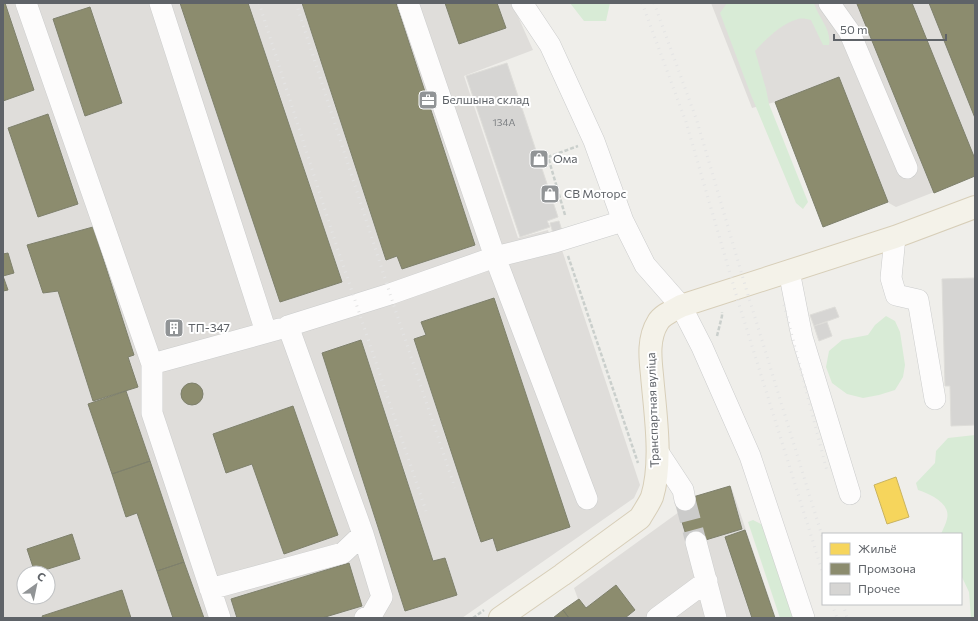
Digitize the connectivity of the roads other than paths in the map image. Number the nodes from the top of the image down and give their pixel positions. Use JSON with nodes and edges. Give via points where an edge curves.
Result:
{"nodes":[{"id":1,"x":26,"y":3,"type":"edge"},
{"id":2,"x":160,"y":3,"type":"edge"},
{"id":3,"x":408,"y":3,"type":"edge"},
{"id":4,"x":522,"y":3,"type":"edge"},
{"id":5,"x":829,"y":3,"type":"edge"},
{"id":6,"x":907,"y":168,"type":"dead end"},
{"id":7,"x":975,"y":208,"type":"edge"},
{"id":8,"x":623,"y":221,"type":"junction"},
{"id":9,"x":895,"y":237,"type":"junction"},
{"id":10,"x":496,"y":257,"type":"junction"},
{"id":11,"x":789,"y":271,"type":"junction"},
{"id":12,"x":680,"y":306,"type":"junction"},
{"id":13,"x":288,"y":326,"type":"junction"},
{"id":14,"x":266,"y":332,"type":"junction"},
{"id":15,"x":152,"y":364,"type":"junction"},
{"id":16,"x":935,"y":399,"type":"dead end"},
{"id":17,"x":658,"y":452,"type":"junction"},
{"id":18,"x":850,"y":494,"type":"dead end"},
{"id":19,"x":587,"y":499,"type":"dead end"},
{"id":20,"x":685,"y":500,"type":"tunnel mouth"},
{"id":21,"x":364,"y":534,"type":"junction"},
{"id":22,"x":696,"y":542,"type":"tunnel mouth"},
{"id":23,"x":707,"y":581,"type":"junction"},
{"id":24,"x":210,"y":589,"type":"junction"},
{"id":25,"x":220,"y":618,"type":"edge"},
{"id":26,"x":365,"y":618,"type":"edge"},
{"id":27,"x":500,"y":618,"type":"edge"},
{"id":28,"x":657,"y":618,"type":"edge"},
{"id":29,"x":716,"y":618,"type":"edge"},
{"id":30,"x":804,"y":618,"type":"edge"}],
"edges":[{"from":1,"to":15,"type":"lane"},
{"from":2,"to":14,"type":"lane"},
{"from":3,"to":10,"type":"lane"},
{"from":4,"to":8,"type":"lane","via":[[550,45],[594,141]]},
{"from":5,"to":6,"type":"lane","via":[[849,31]]},
{"from":7,"to":9,"type":"main road","name":"Транспартная вуліца"},
{"from":8,"to":10,"type":"lane"},
{"from":8,"to":12,"type":"lane","via":[[644,266]]},
{"from":9,"to":11,"type":"main road","name":"Транспартная вуліца"},
{"from":9,"to":16,"type":"lane","via":[[891,278],[896,295],[918,300]]},
{"from":10,"to":13,"type":"lane"},
{"from":10,"to":19,"type":"lane"},
{"from":11,"to":12,"type":"main road","name":"Транспартная вуліца"},
{"from":11,"to":18,"type":"lane","via":[[802,337]]},
{"from":12,"to":17,"type":"main road","name":"Транспартная вуліца","via":[[659,320],[652,335],[650,352]]},
{"from":12,"to":30,"type":"lane","via":[[702,347],[750,456]]},
{"from":13,"to":14,"type":"lane"},
{"from":13,"to":21,"type":"lane"},
{"from":14,"to":15,"type":"lane"},
{"from":15,"to":24,"type":"lane","via":[[152,413]]},
{"from":17,"to":20,"type":"lane","via":[[683,490]]},
{"from":17,"to":27,"type":"main road","name":"Транспартная вуліца","via":[[652,497],[640,518]]},
{"from":21,"to":24,"type":"lane","via":[[343,553]]},
{"from":21,"to":26,"type":"lane","via":[[382,597],[371,616]]},
{"from":22,"to":23,"type":"lane"},
{"from":23,"to":28,"type":"lane"},
{"from":23,"to":29,"type":"lane"},
{"from":24,"to":25,"type":"lane"}]}
